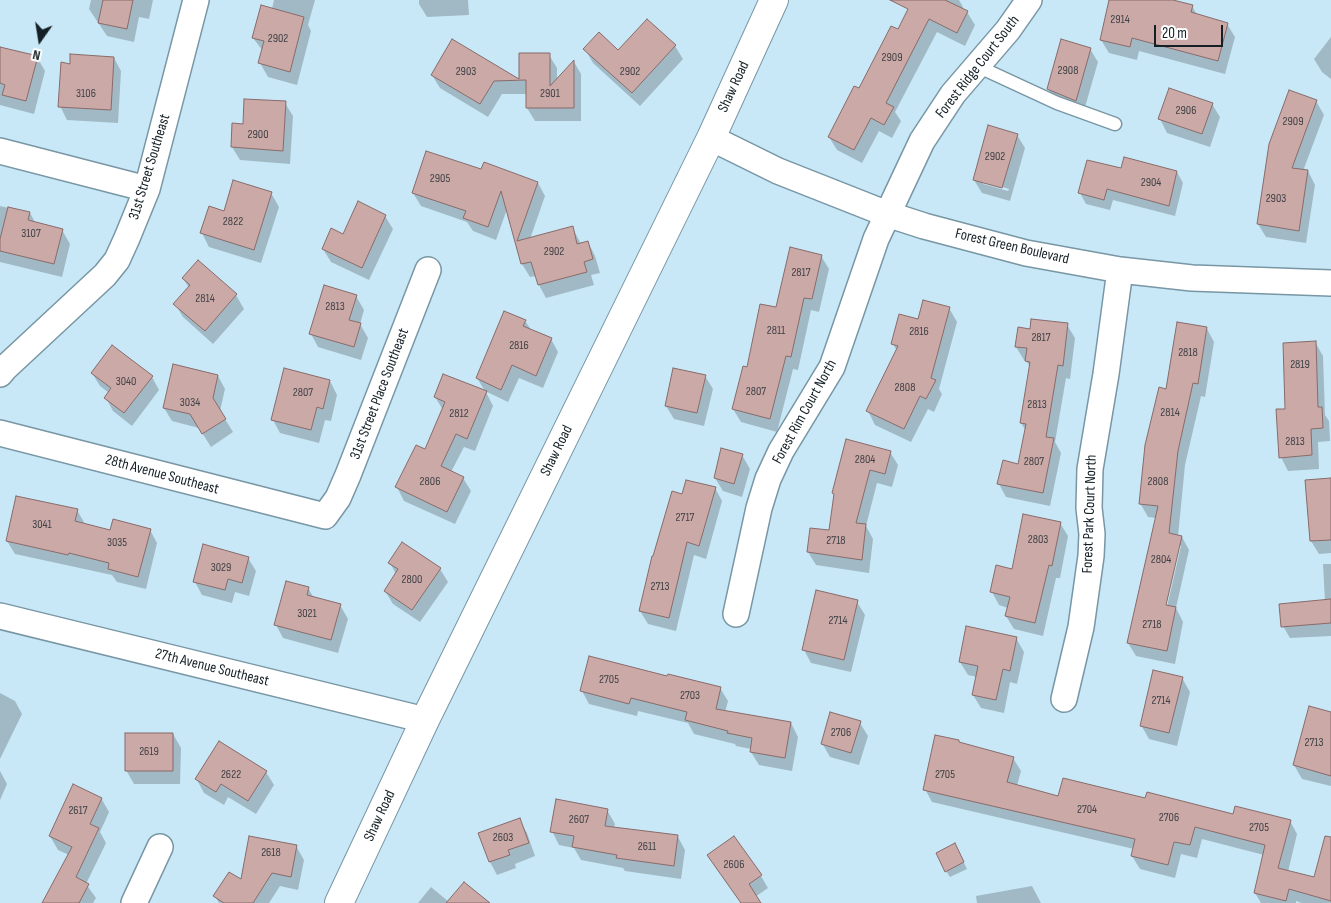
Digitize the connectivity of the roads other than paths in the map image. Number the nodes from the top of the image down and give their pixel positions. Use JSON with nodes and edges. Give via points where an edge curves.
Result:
{"nodes":[{"id":1,"x":196,"y":0,"type":"edge"},
{"id":2,"x":774,"y":0,"type":"edge"},
{"id":3,"x":1029,"y":0,"type":"edge"},
{"id":4,"x":977,"y":66,"type":"junction"},
{"id":5,"x":1115,"y":124,"type":"dead end"},
{"id":6,"x":711,"y":138,"type":"junction"},
{"id":7,"x":0,"y":151,"type":"edge"},
{"id":8,"x":147,"y":189,"type":"junction"},
{"id":9,"x":887,"y":214,"type":"junction"},
{"id":10,"x":428,"y":270,"type":"dead end"},
{"id":11,"x":1120,"y":270,"type":"junction"},
{"id":12,"x":1331,"y":283,"type":"edge"},
{"id":13,"x":0,"y":374,"type":"edge"},
{"id":14,"x":0,"y":433,"type":"edge"},
{"id":15,"x":325,"y":516,"type":"joint"},
{"id":16,"x":736,"y":614,"type":"dead end"},
{"id":17,"x":0,"y":616,"type":"edge"},
{"id":18,"x":1064,"y":699,"type":"dead end"},
{"id":19,"x":425,"y":720,"type":"junction"},
{"id":20,"x":160,"y":847,"type":"dead end"},
{"id":21,"x":134,"y":903,"type":"edge"},
{"id":22,"x":339,"y":903,"type":"edge"}],
"edges":[{"from":1,"to":8,"type":"street","name":"31st Street Southeast"},
{"from":2,"to":6,"type":"main road","name":"Shaw Road"},
{"from":3,"to":4,"type":"street","name":"Forest Ridge Court South"},
{"from":4,"to":5,"type":"lane","via":[[1057,103]]},
{"from":4,"to":9,"type":"street","name":"Forest Ridge Court South","via":[[953,94],[922,141]]},
{"from":6,"to":9,"type":"street","name":"Forest Green Boulevard","via":[[778,171]]},
{"from":6,"to":19,"type":"main road","name":"Shaw Road"},
{"from":7,"to":8,"type":"street"},
{"from":8,"to":13,"type":"street","name":"31st Street Southeast","via":[[127,238],[105,274]]},
{"from":9,"to":11,"type":"street","name":"Forest Green Boulevard","via":[[1026,253]]},
{"from":9,"to":16,"type":"street","name":"Forest Rim Court North","via":[[832,367],[781,451],[768,479]]},
{"from":10,"to":15,"type":"street","name":"31st Street Place Southeast","via":[[348,475],[338,498]]},
{"from":11,"to":12,"type":"street","name":"Forest Green Boulevard","via":[[1192,278]]},
{"from":11,"to":18,"type":"street","name":"Forest Park Court North","via":[[1090,469],[1091,556],[1081,627]]},
{"from":14,"to":15,"type":"street","name":"28th Avenue Southeast"},
{"from":17,"to":19,"type":"street","name":"27th Avenue Southeast"},
{"from":19,"to":22,"type":"main road","name":"Shaw Road"},
{"from":20,"to":21,"type":"street"}]}
